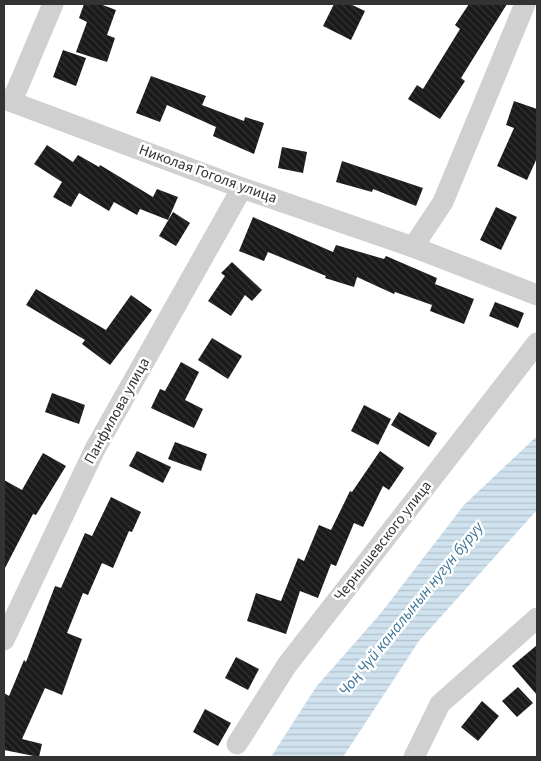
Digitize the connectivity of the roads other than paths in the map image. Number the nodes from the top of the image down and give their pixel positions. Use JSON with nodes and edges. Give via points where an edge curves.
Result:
{"nodes":[{"id":1,"x":53,"y":4,"type":"edge"},
{"id":2,"x":525,"y":4,"type":"edge"},
{"id":3,"x":8,"y":100,"type":"edge"},
{"id":4,"x":242,"y":188,"type":"junction"},
{"id":5,"x":413,"y":248,"type":"junction"},
{"id":6,"x":537,"y":295,"type":"edge"},
{"id":7,"x":537,"y":343,"type":"edge"},
{"id":8,"x":537,"y":618,"type":"edge"},
{"id":9,"x":4,"y":640,"type":"edge"},
{"id":10,"x":237,"y":744,"type":"dead end"},
{"id":11,"x":414,"y":757,"type":"edge"}],
"edges":[{"from":1,"to":3,"type":"street"},
{"from":2,"to":5,"type":"street","via":[[443,202]]},
{"from":3,"to":4,"type":"street","name":"Николая Гоголя улица"},
{"from":4,"to":5,"type":"street","name":"Николая Гоголя улица"},
{"from":4,"to":9,"type":"street","name":"Панфилова улица","via":[[95,449]]},
{"from":5,"to":6,"type":"street","name":"Николая Гоголя улица"},
{"from":7,"to":10,"type":"street","name":"Чернышевского улица","via":[[287,665]]},
{"from":8,"to":11,"type":"street","via":[[440,704]]}]}
